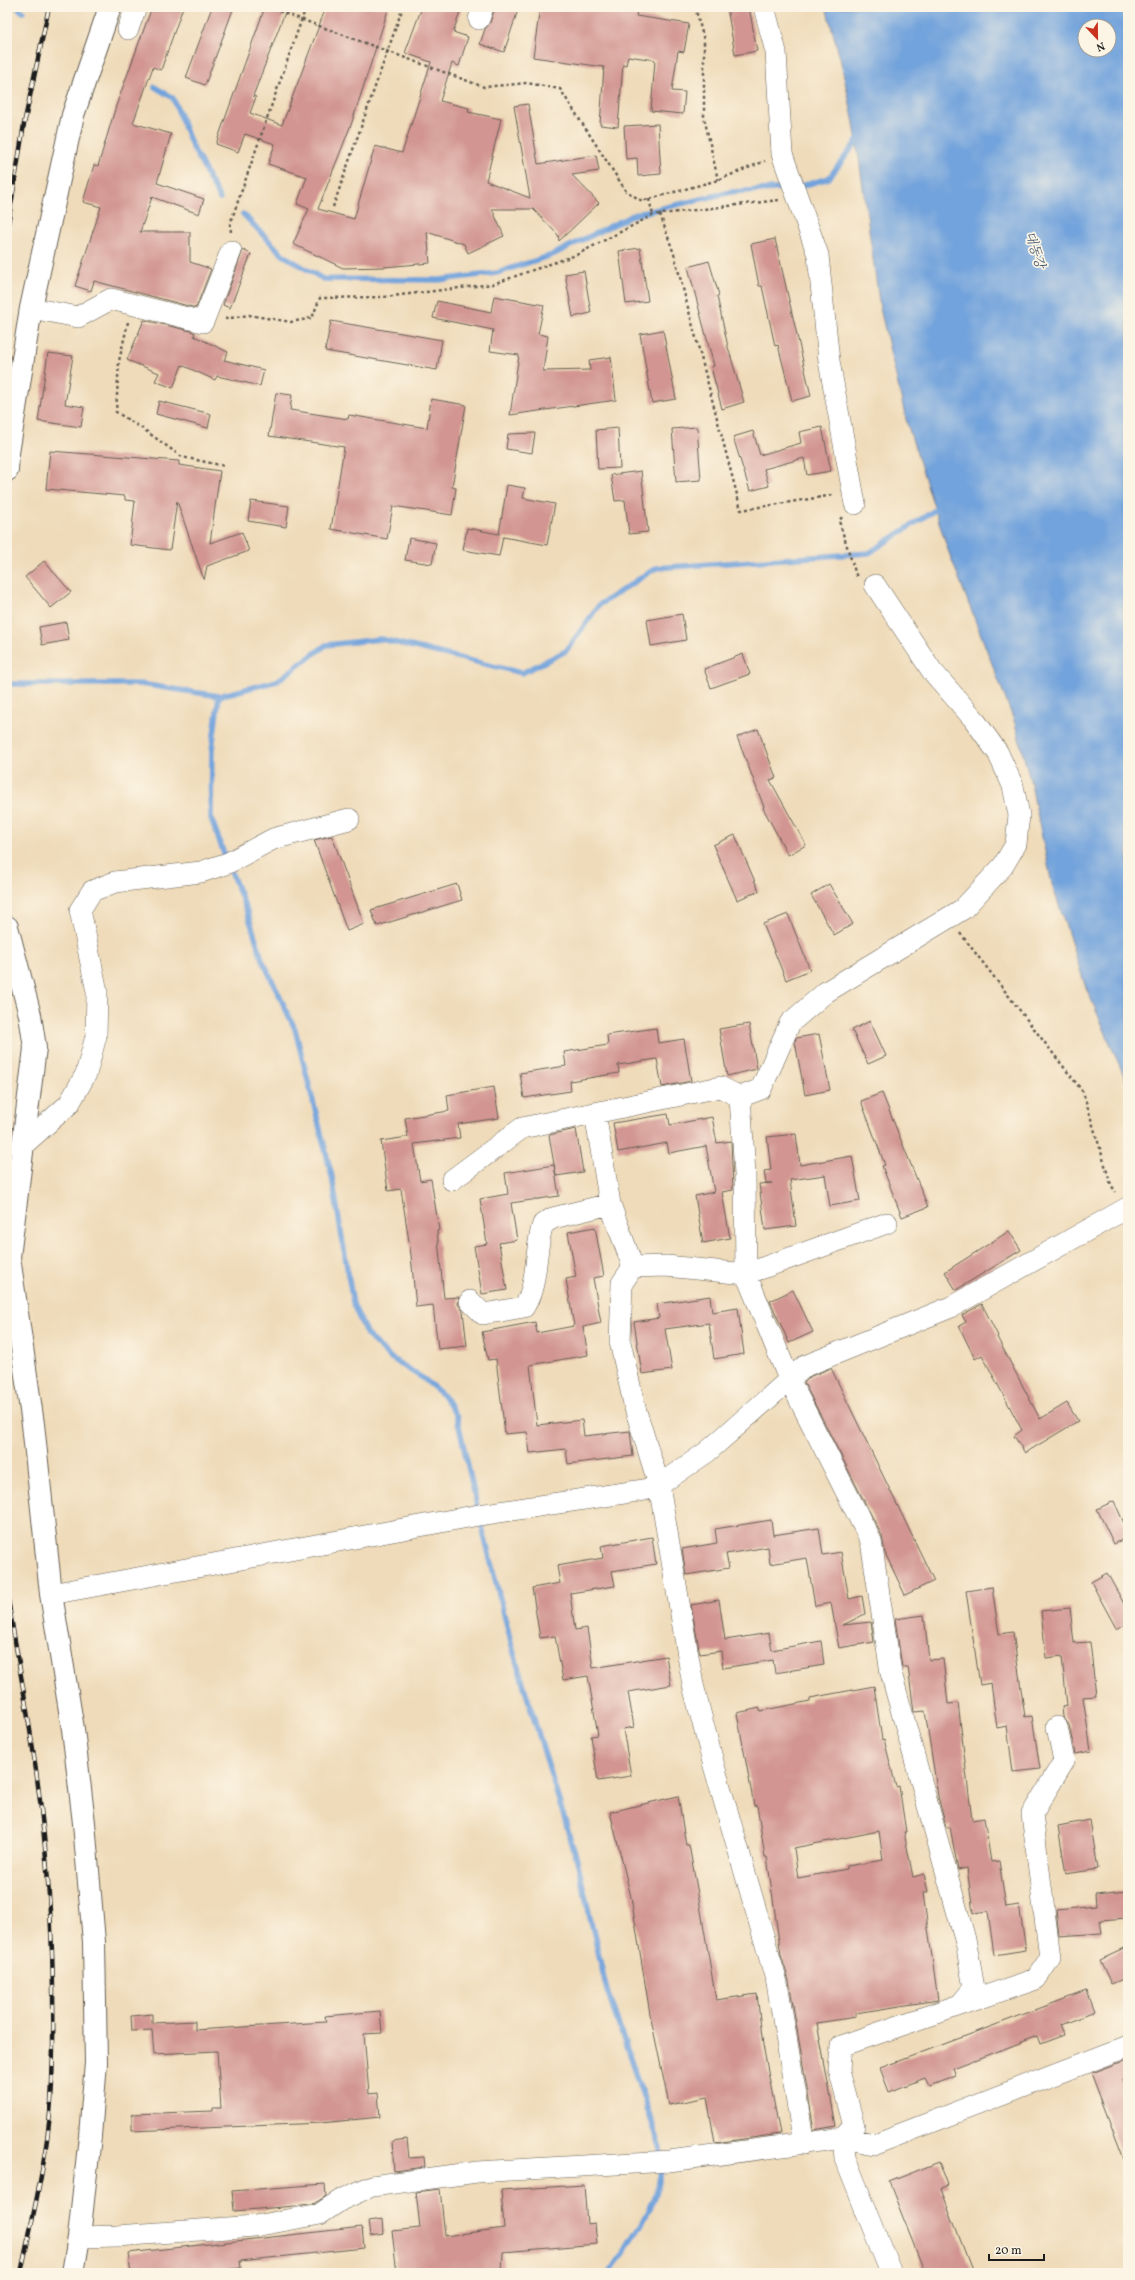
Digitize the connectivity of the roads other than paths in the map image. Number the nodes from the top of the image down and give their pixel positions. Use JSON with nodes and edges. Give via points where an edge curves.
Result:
{"nodes":[{"id":1,"x":110,"y":7,"type":"edge"},
{"id":2,"x":136,"y":7,"type":"edge"},
{"id":3,"x":764,"y":7,"type":"edge"},
{"id":4,"x":128,"y":29,"type":"dead end"},
{"id":5,"x":231,"y":251,"type":"road end"},
{"id":6,"x":31,"y":308,"type":"junction"},
{"id":7,"x":7,"y":470,"type":"edge"},
{"id":8,"x":854,"y":498,"type":"road end"},
{"id":9,"x":866,"y":583,"type":"road end"},
{"id":10,"x":349,"y":819,"type":"dead end"},
{"id":11,"x":7,"y":927,"type":"edge"},
{"id":12,"x":740,"y":1097,"type":"junction"},
{"id":13,"x":595,"y":1113,"type":"junction"},
{"id":14,"x":21,"y":1147,"type":"junction"},
{"id":15,"x":452,"y":1180,"type":"dead end"},
{"id":16,"x":610,"y":1204,"type":"junction"},
{"id":17,"x":1127,"y":1208,"type":"edge"},
{"id":18,"x":887,"y":1223,"type":"dead end"},
{"id":19,"x":633,"y":1267,"type":"junction"},
{"id":20,"x":746,"y":1274,"type":"junction"},
{"id":21,"x":470,"y":1301,"type":"dead end"},
{"id":22,"x":789,"y":1379,"type":"junction"},
{"id":23,"x":659,"y":1485,"type":"junction"},
{"id":24,"x":51,"y":1594,"type":"junction"},
{"id":25,"x":1057,"y":1727,"type":"dead end"},
{"id":26,"x":960,"y":2005,"type":"junction"},
{"id":27,"x":1128,"y":2046,"type":"edge"},
{"id":28,"x":843,"y":2138,"type":"junction"},
{"id":29,"x":804,"y":2144,"type":"junction"},
{"id":30,"x":79,"y":2237,"type":"junction"},
{"id":31,"x":73,"y":2273,"type":"edge"},
{"id":32,"x":891,"y":2273,"type":"edge"}],
"edges":[{"from":1,"to":6,"type":"main road","via":[[73,115]]},
{"from":2,"to":4,"type":"street"},
{"from":3,"to":8,"type":"street","via":[[776,52],[782,154],[818,255],[829,361]]},
{"from":5,"to":6,"type":"street","via":[[202,322],[111,299],[78,317]]},
{"from":6,"to":7,"type":"main road"},
{"from":9,"to":12,"type":"street","via":[[998,753],[1013,786],[1020,815],[1016,844],[1003,866],[964,909],[826,992],[790,1023],[761,1089]]},
{"from":10,"to":14,"type":"street","via":[[273,839],[228,864],[201,872],[115,882],[92,892],[80,910],[97,992],[96,1036],[86,1074],[69,1104]]},
{"from":11,"to":14,"type":"main road","via":[[30,1015],[35,1048]]},
{"from":12,"to":13,"type":"street","via":[[720,1087]]},
{"from":12,"to":20,"type":"street","via":[[745,1174]]},
{"from":13,"to":15,"type":"street","via":[[522,1128]]},
{"from":13,"to":16,"type":"street"},
{"from":14,"to":24,"type":"main road","via":[[9,1257],[33,1424]]},
{"from":16,"to":19,"type":"street"},
{"from":16,"to":21,"type":"street","via":[[553,1218],[543,1224],[538,1238],[532,1295],[524,1307],[483,1314]]},
{"from":17,"to":22,"type":"street","via":[[950,1307],[805,1366]]},
{"from":18,"to":20,"type":"street"},
{"from":19,"to":20,"type":"street","via":[[666,1266]]},
{"from":19,"to":23,"type":"street","via":[[622,1283],[620,1342],[635,1408]]},
{"from":20,"to":22,"type":"street"},
{"from":22,"to":23,"type":"street","via":[[708,1452]]},
{"from":22,"to":26,"type":"street","via":[[871,1541],[891,1673],[966,1944],[974,1988]]},
{"from":23,"to":24,"type":"street","via":[[644,1490],[479,1515]]},
{"from":23,"to":29,"type":"street","via":[[692,1685],[777,1983]]},
{"from":24,"to":30,"type":"main road","via":[[75,1745],[94,1942],[96,2063]]},
{"from":25,"to":26,"type":"street","via":[[1064,1760],[1032,1814],[1050,1958],[1036,1979]]},
{"from":26,"to":28,"type":"street","via":[[841,2046],[839,2070],[854,2126]]},
{"from":27,"to":28,"type":"street","via":[[875,2144]]},
{"from":28,"to":29,"type":"street"},
{"from":28,"to":32,"type":"street","via":[[845,2158]]},
{"from":29,"to":30,"type":"street","via":[[659,2162],[477,2172],[372,2186],[341,2200],[320,2214],[256,2226]]},
{"from":30,"to":31,"type":"main road"}]}
